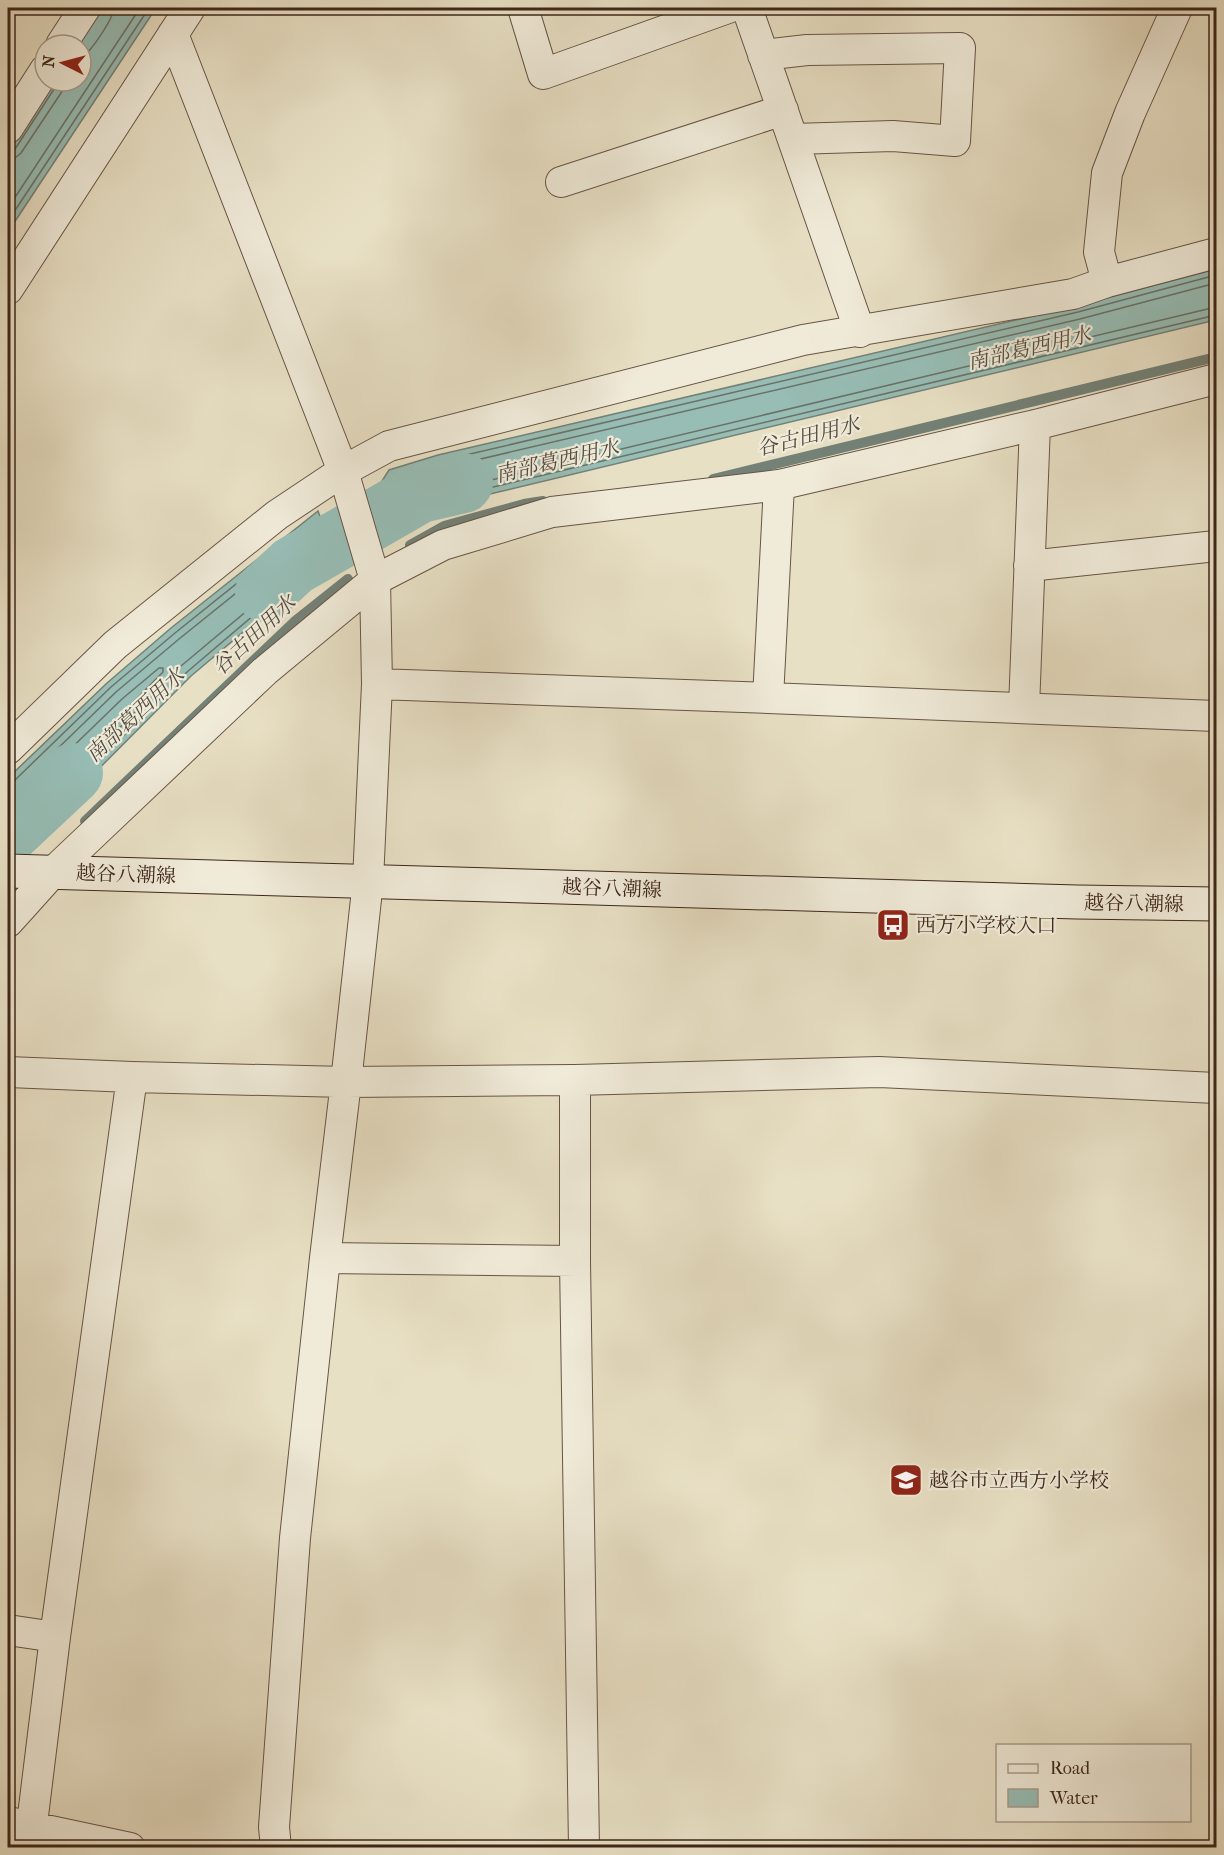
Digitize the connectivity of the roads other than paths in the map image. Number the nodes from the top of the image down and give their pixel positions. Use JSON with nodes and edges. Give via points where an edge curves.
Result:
{"nodes":[{"id":1,"x":85,"y":8,"type":"edge"},
{"id":2,"x":190,"y":8,"type":"edge"},
{"id":3,"x":523,"y":8,"type":"edge"},
{"id":4,"x":728,"y":8,"type":"edge"},
{"id":5,"x":747,"y":8,"type":"edge"},
{"id":6,"x":1177,"y":8,"type":"edge"},
{"id":7,"x":69,"y":33,"type":"edge"},
{"id":8,"x":172,"y":34,"type":"junction"},
{"id":9,"x":763,"y":55,"type":"junction"},
{"id":10,"x":33,"y":89,"type":"edge"},
{"id":11,"x":783,"y":110,"type":"junction"},
{"id":12,"x":8,"y":128,"type":"edge"},
{"id":13,"x":793,"y":139,"type":"junction"},
{"id":14,"x":561,"y":182,"type":"dead end"},
{"id":15,"x":1216,"y":253,"type":"edge"},
{"id":16,"x":1107,"y":282,"type":"junction"},
{"id":17,"x":8,"y":289,"type":"edge"},
{"id":18,"x":860,"y":332,"type":"junction"},
{"id":19,"x":1216,"y":379,"type":"edge"},
{"id":20,"x":1035,"y":425,"type":"junction"},
{"id":21,"x":343,"y":471,"type":"junction"},
{"id":22,"x":779,"y":485,"type":"junction"},
{"id":23,"x":1216,"y":546,"type":"edge"},
{"id":24,"x":1029,"y":566,"type":"junction"},
{"id":25,"x":375,"y":580,"type":"junction"},
{"id":26,"x":376,"y":684,"type":"junction"},
{"id":27,"x":768,"y":698,"type":"junction"},
{"id":28,"x":1024,"y":708,"type":"junction"},
{"id":29,"x":1216,"y":716,"type":"edge"},
{"id":30,"x":8,"y":749,"type":"edge"},
{"id":31,"x":8,"y":871,"type":"edge"},
{"id":32,"x":52,"y":872,"type":"junction"},
{"id":33,"x":368,"y":881,"type":"junction"},
{"id":34,"x":1216,"y":904,"type":"edge"},
{"id":35,"x":8,"y":922,"type":"edge"},
{"id":36,"x":8,"y":1072,"type":"edge"},
{"id":37,"x":132,"y":1077,"type":"junction"},
{"id":38,"x":575,"y":1080,"type":"junction"},
{"id":39,"x":346,"y":1082,"type":"junction"},
{"id":40,"x":1216,"y":1088,"type":"edge"},
{"id":41,"x":324,"y":1258,"type":"junction"},
{"id":42,"x":575,"y":1261,"type":"junction"},
{"id":43,"x":8,"y":1630,"type":"edge"},
{"id":44,"x":55,"y":1637,"type":"junction"},
{"id":45,"x":22,"y":1832,"type":"edge"},
{"id":46,"x":130,"y":1848,"type":"edge"},
{"id":47,"x":276,"y":1848,"type":"edge"},
{"id":48,"x":584,"y":1848,"type":"edge"}],
"edges":[{"from":1,"to":7,"type":"street"},
{"from":2,"to":8,"type":"street"},
{"from":3,"to":4,"type":"street","via":[[543,74]]},
{"from":5,"to":9,"type":"street"},
{"from":6,"to":16,"type":"street","via":[[1107,173],[1099,252]]},
{"from":8,"to":17,"type":"street"},
{"from":8,"to":21,"type":"street"},
{"from":9,"to":11,"type":"street"},
{"from":9,"to":13,"type":"street","via":[[807,50],[960,48],[955,141],[893,136]]},
{"from":10,"to":12,"type":"street"},
{"from":11,"to":13,"type":"street"},
{"from":11,"to":14,"type":"street"},
{"from":13,"to":18,"type":"street"},
{"from":15,"to":16,"type":"street"},
{"from":16,"to":18,"type":"street","via":[[1073,294]]},
{"from":18,"to":21,"type":"street","via":[[803,340],[389,446]]},
{"from":19,"to":20,"type":"street"},
{"from":20,"to":22,"type":"street"},
{"from":20,"to":24,"type":"street"},
{"from":21,"to":25,"type":"street"},
{"from":21,"to":30,"type":"street","via":[[277,515],[115,645]]},
{"from":22,"to":25,"type":"street","via":[[552,512],[443,545]]},
{"from":22,"to":27,"type":"street"},
{"from":23,"to":24,"type":"street"},
{"from":24,"to":28,"type":"street"},
{"from":25,"to":26,"type":"street"},
{"from":25,"to":32,"type":"street","via":[[264,672]]},
{"from":26,"to":27,"type":"street"},
{"from":26,"to":33,"type":"street"},
{"from":27,"to":28,"type":"street"},
{"from":28,"to":29,"type":"street"},
{"from":31,"to":32,"type":"main road","name":"越谷八潮線"},
{"from":32,"to":33,"type":"main road","name":"越谷八潮線"},
{"from":32,"to":35,"type":"street"},
{"from":33,"to":34,"type":"main road","name":"越谷八潮線"},
{"from":33,"to":39,"type":"street"},
{"from":36,"to":37,"type":"street"},
{"from":37,"to":39,"type":"street"},
{"from":37,"to":44,"type":"street"},
{"from":38,"to":39,"type":"street"},
{"from":38,"to":40,"type":"street","via":[[879,1072]]},
{"from":38,"to":42,"type":"street"},
{"from":39,"to":41,"type":"street"},
{"from":41,"to":42,"type":"street"},
{"from":41,"to":47,"type":"street","via":[[295,1538],[274,1827]]},
{"from":42,"to":48,"type":"street"},
{"from":43,"to":44,"type":"street"},
{"from":44,"to":45,"type":"street"},
{"from":45,"to":46,"type":"street"}]}
